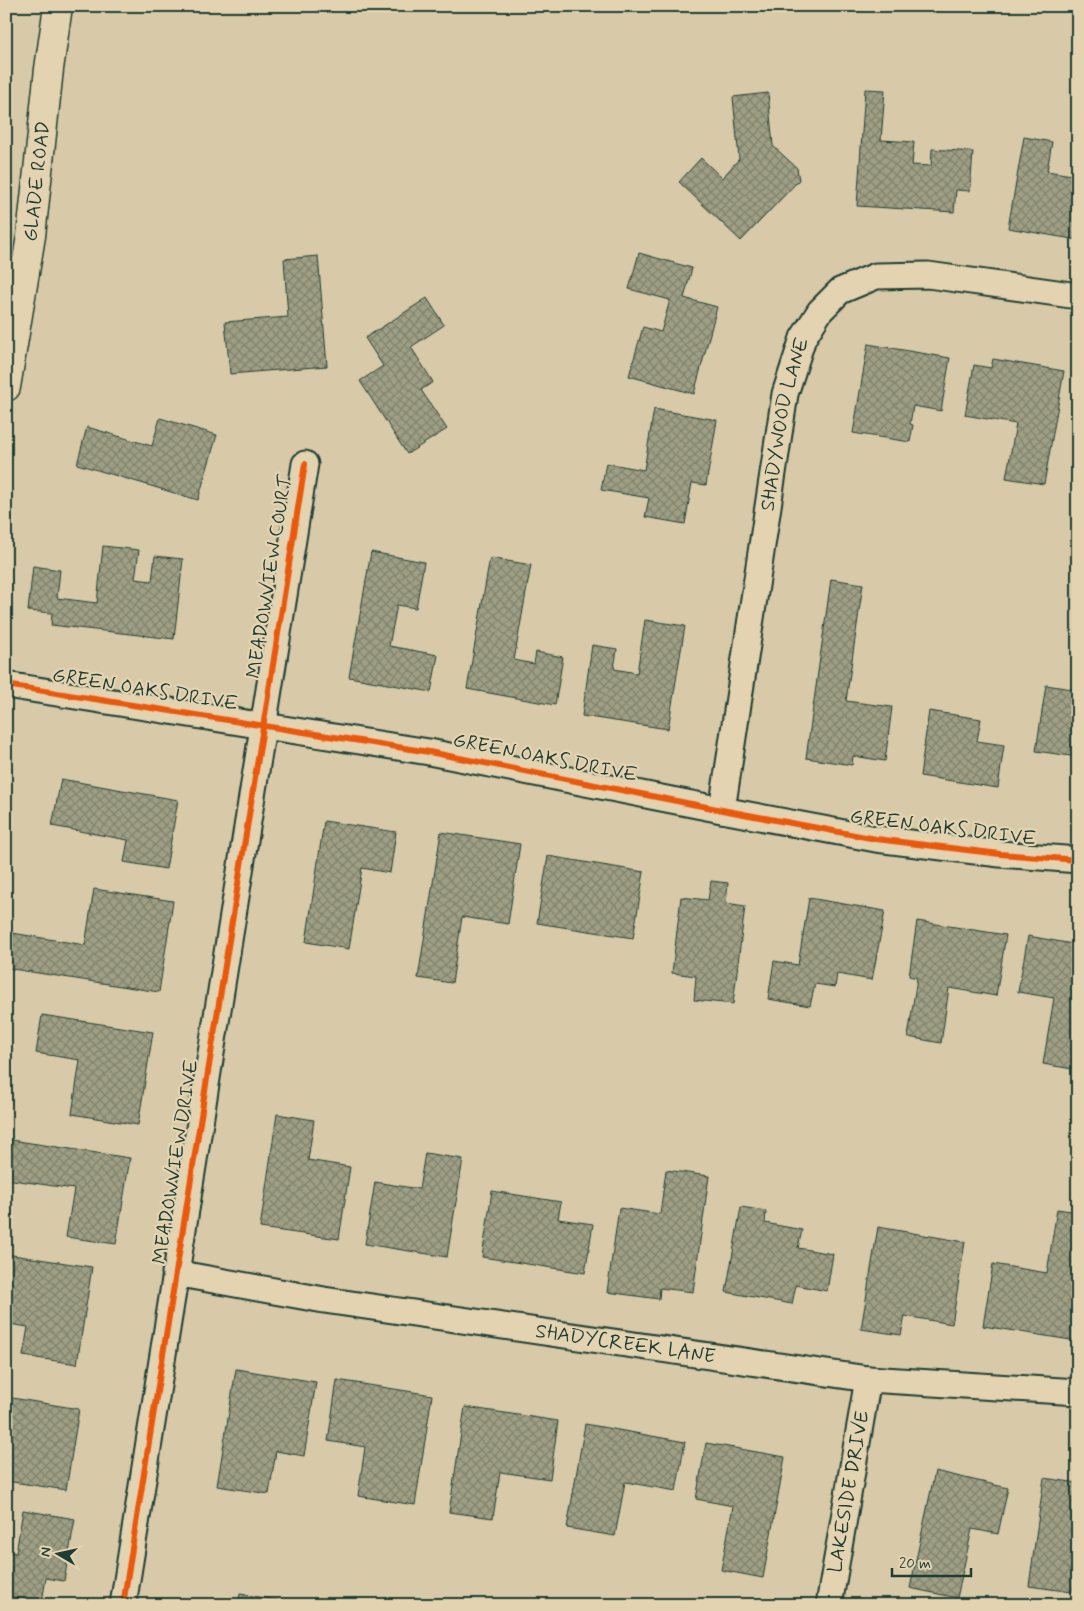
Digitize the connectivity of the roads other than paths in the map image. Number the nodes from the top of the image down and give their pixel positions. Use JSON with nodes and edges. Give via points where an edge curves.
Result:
{"nodes":[{"id":1,"x":58,"y":6,"type":"edge"},
{"id":2,"x":1078,"y":296,"type":"edge"},
{"id":3,"x":9,"y":351,"type":"edge"},
{"id":4,"x":6,"y":387,"type":"edge"},
{"id":5,"x":304,"y":464,"type":"dead end"},
{"id":6,"x":6,"y":685,"type":"edge"},
{"id":7,"x":263,"y":725,"type":"junction"},
{"id":8,"x":722,"y":810,"type":"junction"},
{"id":9,"x":1078,"y":860,"type":"edge"},
{"id":10,"x":175,"y":1273,"type":"junction"},
{"id":11,"x":868,"y":1379,"type":"junction"},
{"id":12,"x":1078,"y":1392,"type":"edge"},
{"id":13,"x":122,"y":1605,"type":"edge"},
{"id":14,"x":829,"y":1605,"type":"edge"}],
"edges":[{"from":1,"to":3,"type":"main road","name":"GLADE ROAD","via":[[31,236]]},
{"from":2,"to":8,"type":"street","name":"SHADYWOOD LANE","via":[[928,274],[876,276],[840,291],[820,311],[803,338],[785,394]]},
{"from":3,"to":4,"type":"main road","name":"GLADE ROAD"},
{"from":5,"to":7,"type":"street","name":"MEADOWVIEW COURT"},
{"from":6,"to":7,"type":"street","name":"GREEN OAKS DRIVE"},
{"from":7,"to":8,"type":"street","name":"GREEN OAKS DRIVE","via":[[429,752]]},
{"from":7,"to":10,"type":"street","name":"MEADOWVIEW DRIVE"},
{"from":8,"to":9,"type":"street","name":"GREEN OAKS DRIVE","via":[[876,839]]},
{"from":10,"to":11,"type":"street","name":"SHADYCREEK LANE","via":[[324,1300]]},
{"from":10,"to":13,"type":"street","name":"MEADOWVIEW DRIVE"},
{"from":11,"to":12,"type":"street","name":"SHADYCREEK LANE"},
{"from":11,"to":14,"type":"street","name":"LAKESIDE DRIVE"}]}
